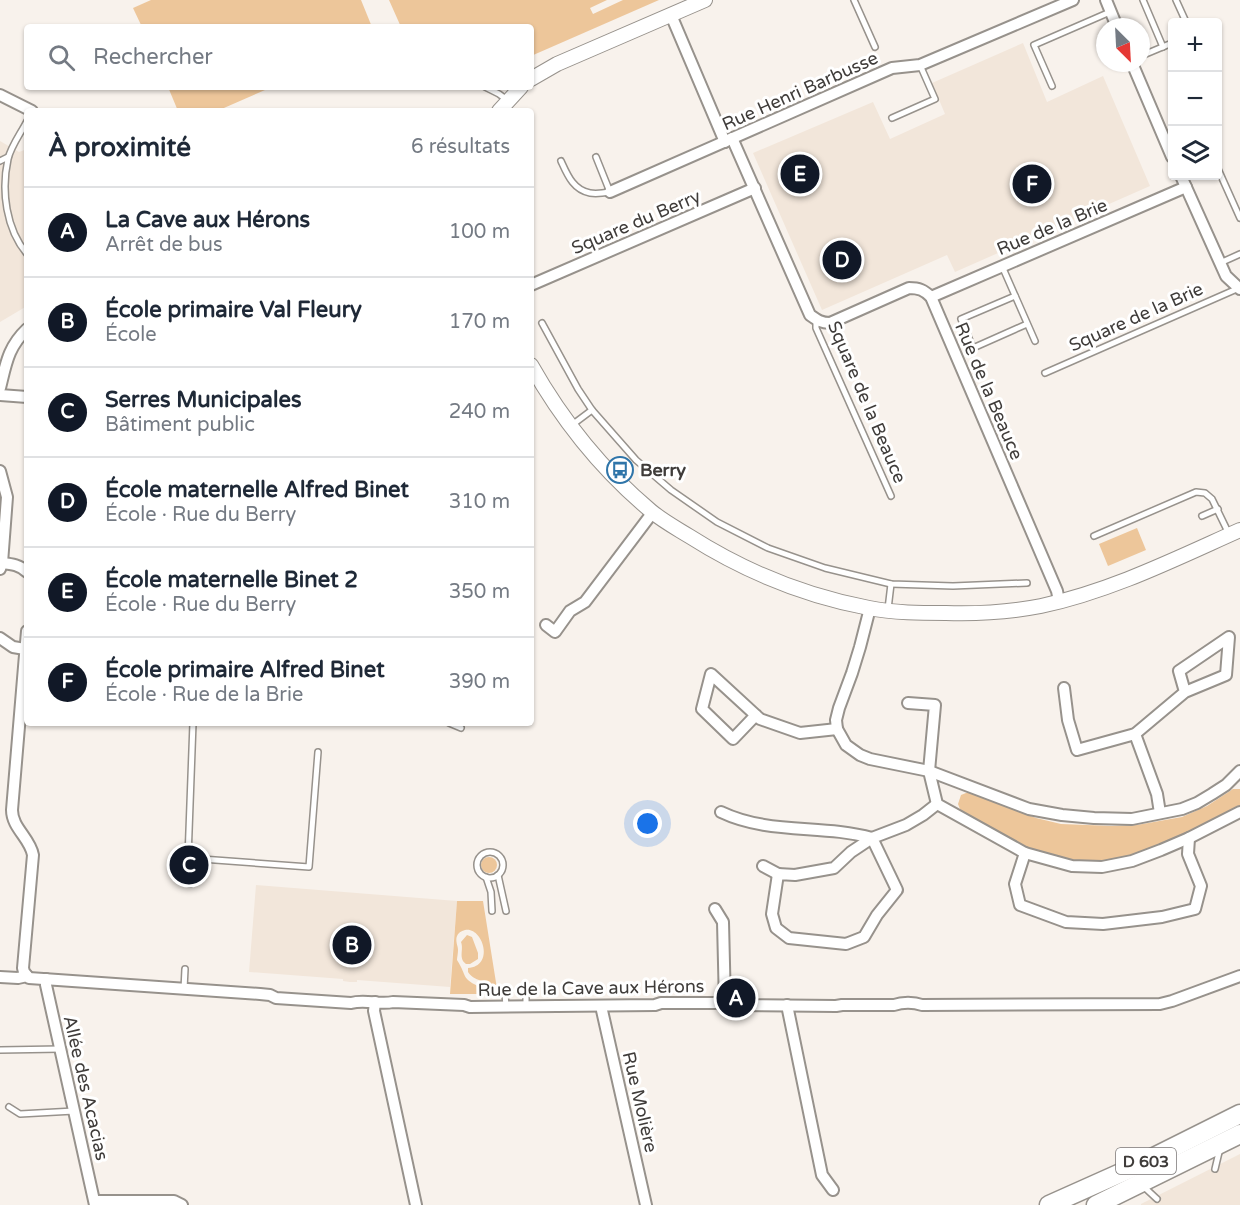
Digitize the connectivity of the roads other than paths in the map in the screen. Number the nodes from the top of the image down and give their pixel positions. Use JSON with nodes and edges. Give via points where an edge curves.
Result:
{"nodes":[{"id":1,"x":705,"y":0,"type":"edge"},
{"id":2,"x":854,"y":0,"type":"edge"},
{"id":3,"x":1073,"y":0,"type":"edge"},
{"id":4,"x":1106,"y":0,"type":"edge"},
{"id":5,"x":1143,"y":0,"type":"edge"},
{"id":6,"x":1176,"y":0,"type":"edge"},
{"id":7,"x":1110,"y":12,"type":"junction"},
{"id":8,"x":671,"y":15,"type":"junction"},
{"id":9,"x":1113,"y":18,"type":"edge"},
{"id":10,"x":1184,"y":18,"type":"edge"},
{"id":11,"x":1168,"y":45,"type":"edge"},
{"id":12,"x":875,"y":47,"type":"dead end"},
{"id":13,"x":1163,"y":47,"type":"junction"},
{"id":14,"x":1150,"y":52,"type":"edge"},
{"id":15,"x":920,"y":65,"type":"junction"},
{"id":16,"x":1136,"y":72,"type":"edge"},
{"id":17,"x":534,"y":77,"type":"edge"},
{"id":18,"x":1052,"y":87,"type":"dead end"},
{"id":19,"x":491,"y":90,"type":"edge"},
{"id":20,"x":518,"y":90,"type":"edge"},
{"id":21,"x":0,"y":94,"type":"edge"},
{"id":22,"x":503,"y":106,"type":"edge"},
{"id":23,"x":26,"y":108,"type":"edge"},
{"id":24,"x":892,"y":118,"type":"dead end"},
{"id":25,"x":24,"y":127,"type":"edge"},
{"id":26,"x":729,"y":140,"type":"junction"},
{"id":27,"x":1168,"y":146,"type":"edge"},
{"id":28,"x":8,"y":157,"type":"junction"},
{"id":29,"x":596,"y":157,"type":"dead end"},
{"id":30,"x":0,"y":161,"type":"edge"},
{"id":31,"x":561,"y":161,"type":"dead end"},
{"id":32,"x":1222,"y":178,"type":"edge"},
{"id":33,"x":1183,"y":180,"type":"edge"},
{"id":34,"x":1186,"y":187,"type":"junction"},
{"id":35,"x":755,"y":188,"type":"junction"},
{"id":36,"x":610,"y":192,"type":"junction"},
{"id":37,"x":1240,"y":218,"type":"edge"},
{"id":38,"x":24,"y":250,"type":"edge"},
{"id":39,"x":1240,"y":254,"type":"edge"},
{"id":40,"x":1221,"y":263,"type":"junction"},
{"id":41,"x":1002,"y":266,"type":"junction"},
{"id":42,"x":534,"y":284,"type":"edge"},
{"id":43,"x":1239,"y":289,"type":"edge"},
{"id":44,"x":1015,"y":296,"type":"junction"},
{"id":45,"x":931,"y":297,"type":"junction"},
{"id":46,"x":816,"y":320,"type":"junction"},
{"id":47,"x":542,"y":323,"type":"dead end"},
{"id":48,"x":1027,"y":324,"type":"junction"},
{"id":49,"x":24,"y":332,"type":"edge"},
{"id":50,"x":1035,"y":341,"type":"dead end"},
{"id":51,"x":534,"y":370,"type":"edge"},
{"id":52,"x":1046,"y":373,"type":"dead end"},
{"id":53,"x":0,"y":388,"type":"edge"},
{"id":54,"x":0,"y":395,"type":"edge"},
{"id":55,"x":24,"y":397,"type":"edge"},
{"id":56,"x":592,"y":410,"type":"junction"},
{"id":57,"x":571,"y":426,"type":"junction"},
{"id":58,"x":0,"y":471,"type":"edge"},
{"id":59,"x":891,"y":496,"type":"dead end"},
{"id":60,"x":1218,"y":509,"type":"junction"},
{"id":61,"x":653,"y":512,"type":"junction"},
{"id":62,"x":1202,"y":516,"type":"dead end"},
{"id":63,"x":1235,"y":533,"type":"edge"},
{"id":64,"x":1094,"y":536,"type":"dead end"},
{"id":65,"x":1,"y":566,"type":"edge"},
{"id":66,"x":24,"y":569,"type":"edge"},
{"id":67,"x":1027,"y":583,"type":"dead end"},
{"id":68,"x":891,"y":584,"type":"junction"},
{"id":69,"x":1059,"y":601,"type":"junction"},
{"id":70,"x":870,"y":608,"type":"junction"},
{"id":71,"x":888,"y":611,"type":"junction"},
{"id":72,"x":546,"y":625,"type":"dead end"},
{"id":73,"x":0,"y":638,"type":"edge"},
{"id":74,"x":24,"y":649,"type":"edge"},
{"id":75,"x":24,"y":662,"type":"edge"},
{"id":76,"x":1064,"y":688,"type":"dead end"},
{"id":77,"x":1185,"y":692,"type":"junction"},
{"id":78,"x":908,"y":703,"type":"dead end"},
{"id":79,"x":756,"y":715,"type":"junction"},
{"id":80,"x":193,"y":726,"type":"edge"},
{"id":81,"x":456,"y":726,"type":"edge"},
{"id":82,"x":461,"y":728,"type":"dead end"},
{"id":83,"x":837,"y":729,"type":"junction"},
{"id":84,"x":1135,"y":734,"type":"junction"},
{"id":85,"x":318,"y":752,"type":"dead end"},
{"id":86,"x":929,"y":771,"type":"junction"},
{"id":87,"x":1240,"y":774,"type":"edge"},
{"id":88,"x":936,"y":804,"type":"junction"},
{"id":89,"x":721,"y":812,"type":"dead end"},
{"id":90,"x":1240,"y":812,"type":"edge"},
{"id":91,"x":1160,"y":813,"type":"junction"},
{"id":92,"x":872,"y":838,"type":"junction"},
{"id":93,"x":1189,"y":838,"type":"junction"},
{"id":94,"x":1025,"y":853,"type":"junction"},
{"id":95,"x":188,"y":858,"type":"junction"},
{"id":96,"x":763,"y":866,"type":"dead end"},
{"id":97,"x":778,"y":874,"type":"junction"},
{"id":98,"x":498,"y":875,"type":"junction"},
{"id":99,"x":486,"y":877,"type":"junction"},
{"id":100,"x":190,"y":884,"type":"dead end"},
{"id":101,"x":715,"y":909,"type":"dead end"},
{"id":102,"x":492,"y":911,"type":"dead end"},
{"id":103,"x":506,"y":911,"type":"dead end"},
{"id":104,"x":185,"y":969,"type":"dead end"},
{"id":105,"x":27,"y":976,"type":"junction"},
{"id":106,"x":1240,"y":976,"type":"edge"},
{"id":107,"x":0,"y":977,"type":"edge"},
{"id":108,"x":46,"y":979,"type":"junction"},
{"id":109,"x":184,"y":990,"type":"junction"},
{"id":110,"x":505,"y":994,"type":"dead end"},
{"id":111,"x":526,"y":994,"type":"dead end"},
{"id":112,"x":375,"y":1002,"type":"junction"},
{"id":113,"x":725,"y":1005,"type":"junction"},
{"id":114,"x":787,"y":1005,"type":"junction"},
{"id":115,"x":506,"y":1006,"type":"junction"},
{"id":116,"x":526,"y":1006,"type":"junction"},
{"id":117,"x":601,"y":1006,"type":"junction"},
{"id":118,"x":61,"y":1049,"type":"junction"},
{"id":119,"x":0,"y":1050,"type":"edge"},
{"id":120,"x":9,"y":1107,"type":"dead end"},
{"id":121,"x":75,"y":1111,"type":"junction"},
{"id":122,"x":1240,"y":1114,"type":"edge"},
{"id":123,"x":1240,"y":1134,"type":"edge"},
{"id":124,"x":1221,"y":1144,"type":"junction"},
{"id":125,"x":1215,"y":1169,"type":"dead end"},
{"id":126,"x":1140,"y":1183,"type":"junction"},
{"id":127,"x":833,"y":1190,"type":"dead end"},
{"id":128,"x":1157,"y":1199,"type":"dead end"},
{"id":129,"x":95,"y":1203,"type":"edge"},
{"id":130,"x":182,"y":1205,"type":"edge"},
{"id":131,"x":416,"y":1205,"type":"edge"},
{"id":132,"x":646,"y":1205,"type":"edge"},
{"id":133,"x":1050,"y":1205,"type":"edge"},
{"id":134,"x":1096,"y":1205,"type":"edge"}],
"edges":[{"from":1,"to":8,"type":"street"},
{"from":2,"to":12,"type":"lane"},
{"from":3,"to":15,"type":"street","name":"Rue Henri Barbusse"},
{"from":4,"to":7,"type":"street"},
{"from":5,"to":13,"type":"lane"},
{"from":6,"to":10,"type":"lane"},
{"from":7,"to":9,"type":"street"},
{"from":7,"to":18,"type":"lane","via":[[1034,45]]},
{"from":8,"to":17,"type":"street"},
{"from":8,"to":26,"type":"street"},
{"from":11,"to":13,"type":"lane"},
{"from":13,"to":14,"type":"lane"},
{"from":15,"to":24,"type":"lane","via":[[935,99]]},
{"from":15,"to":26,"type":"street","name":"Rue Henri Barbusse","via":[[892,68]]},
{"from":16,"to":27,"type":"street"},
{"from":19,"to":22,"type":"lane","via":[[500,94]]},
{"from":20,"to":22,"type":"street"},
{"from":21,"to":23,"type":"street"},
{"from":25,"to":28,"type":"lane"},
{"from":26,"to":35,"type":"street"},
{"from":26,"to":36,"type":"street","name":"Rue Henri Barbusse"},
{"from":28,"to":30,"type":"lane"},
{"from":28,"to":38,"type":"lane","via":[[5,185],[9,219]]},
{"from":29,"to":36,"type":"lane"},
{"from":31,"to":36,"type":"lane","via":[[578,188],[590,193]]},
{"from":32,"to":37,"type":"lane"},
{"from":33,"to":34,"type":"street"},
{"from":34,"to":40,"type":"street"},
{"from":34,"to":41,"type":"street","name":"Rue de la Brie"},
{"from":35,"to":42,"type":"street","name":"Square du Berry"},
{"from":35,"to":46,"type":"street","via":[[810,315]]},
{"from":39,"to":40,"type":"lane"},
{"from":40,"to":43,"type":"street","via":[[1226,276]]},
{"from":41,"to":44,"type":"lane"},
{"from":41,"to":45,"type":"street","name":"Rue de la Brie"},
{"from":43,"to":52,"type":"lane","name":"Square de la Brie"},
{"from":44,"to":48,"type":"lane"},
{"from":44,"to":48,"type":"lane","via":[[961,319],[973,348]]},
{"from":45,"to":46,"type":"street","via":[[918,288],[909,288],[830,322]]},
{"from":45,"to":69,"type":"street","name":"Rue de la Beauce"},
{"from":46,"to":59,"type":"lane","name":"Square de la Beauce","via":[[816,328]]},
{"from":47,"to":56,"type":"lane"},
{"from":48,"to":50,"type":"lane"},
{"from":49,"to":53,"type":"street","via":[[11,347]]},
{"from":51,"to":57,"type":"street"},
{"from":54,"to":55,"type":"street"},
{"from":56,"to":57,"type":"lane"},
{"from":56,"to":68,"type":"lane","via":[[636,460],[670,490],[717,522],[768,548],[815,565]]},
{"from":57,"to":61,"type":"street","via":[[615,479]]},
{"from":58,"to":65,"type":"street","via":[[7,497]]},
{"from":60,"to":62,"type":"lane"},
{"from":60,"to":63,"type":"lane"},
{"from":60,"to":64,"type":"lane","via":[[1205,493],[1196,492]]},
{"from":61,"to":70,"type":"street","via":[[717,554],[749,569],[813,594]]},
{"from":61,"to":72,"type":"street","via":[[585,602],[570,611],[555,632]]},
{"from":63,"to":69,"type":"street","via":[[1124,580]]},
{"from":65,"to":66,"type":"street","via":[[14,564]]},
{"from":67,"to":68,"type":"lane"},
{"from":68,"to":71,"type":"lane"},
{"from":69,"to":71,"type":"street","via":[[970,614]]},
{"from":70,"to":71,"type":"street"},
{"from":70,"to":83,"type":"street","via":[[839,708]]},
{"from":73,"to":74,"type":"street"},
{"from":75,"to":105,"type":"street","via":[[12,817],[33,855],[23,968]]},
{"from":76,"to":84,"type":"street","via":[[1077,750]]},
{"from":77,"to":77,"type":"street","via":[[1179,671],[1229,638],[1226,675]]},
{"from":77,"to":84,"type":"street"},
{"from":78,"to":86,"type":"street","via":[[935,705]]},
{"from":79,"to":79,"type":"street","via":[[733,739],[702,709],[711,674]]},
{"from":79,"to":83,"type":"street","via":[[800,733]]},
{"from":80,"to":95,"type":"lane"},
{"from":81,"to":82,"type":"lane"},
{"from":83,"to":86,"type":"street","via":[[846,745],[860,755]]},
{"from":84,"to":91,"type":"street"},
{"from":85,"to":95,"type":"lane","via":[[309,867]]},
{"from":86,"to":88,"type":"street"},
{"from":86,"to":91,"type":"street","via":[[1029,809],[1062,815],[1132,819]]},
{"from":87,"to":91,"type":"street","via":[[1197,803]]},
{"from":88,"to":92,"type":"street","via":[[906,825]]},
{"from":88,"to":94,"type":"street"},
{"from":89,"to":92,"type":"street","via":[[753,824]]},
{"from":90,"to":93,"type":"street"},
{"from":92,"to":97,"type":"street","via":[[834,868]]},
{"from":92,"to":97,"type":"street","via":[[897,890],[864,937],[846,944],[789,938],[776,928],[772,914]]},
{"from":93,"to":94,"type":"street","via":[[1132,861],[1102,867],[1072,866]]},
{"from":93,"to":94,"type":"street","via":[[1188,854],[1201,886],[1195,909],[1103,924],[1066,922],[1020,905],[1015,884]]},
{"from":95,"to":100,"type":"lane"},
{"from":96,"to":97,"type":"street"},
{"from":98,"to":99,"type":"lane"},
{"from":98,"to":99,"type":"lane","via":[[501,860],[488,852],[480,856],[477,864]]},
{"from":98,"to":103,"type":"lane"},
{"from":99,"to":102,"type":"lane"},
{"from":101,"to":113,"type":"street","via":[[723,922]]},
{"from":104,"to":109,"type":"lane"},
{"from":105,"to":107,"type":"street"},
{"from":105,"to":108,"type":"street","name":"Rue de la Cave aux Hérons"},
{"from":106,"to":114,"type":"street","name":"Rue de la Cave aux Hérons","via":[[1160,1004]]},
{"from":108,"to":109,"type":"street","name":"Rue de la Cave aux Hérons"},
{"from":108,"to":118,"type":"street","name":"Allée des Acacias"},
{"from":109,"to":112,"type":"street","name":"Rue de la Cave aux Hérons"},
{"from":110,"to":115,"type":"lane"},
{"from":111,"to":116,"type":"lane"},
{"from":112,"to":115,"type":"street","name":"Rue de la Cave aux Hérons"},
{"from":112,"to":131,"type":"street"},
{"from":113,"to":114,"type":"street","name":"Rue de la Cave aux Hérons"},
{"from":113,"to":117,"type":"street","name":"Rue de la Cave aux Hérons"},
{"from":114,"to":127,"type":"street","via":[[822,1175]]},
{"from":115,"to":116,"type":"street","name":"Rue de la Cave aux Hérons"},
{"from":116,"to":117,"type":"street","name":"Rue de la Cave aux Hérons"},
{"from":117,"to":132,"type":"street","name":"Rue Molière"},
{"from":118,"to":119,"type":"lane"},
{"from":118,"to":121,"type":"street","name":"Allée des Acacias"},
{"from":120,"to":121,"type":"lane","via":[[20,1114]]},
{"from":121,"to":129,"type":"street","name":"Allée des Acacias"},
{"from":122,"to":133,"type":"main road","number":"D 603"},
{"from":123,"to":124,"type":"main road","number":"D 603"},
{"from":124,"to":125,"type":"lane"},
{"from":124,"to":126,"type":"main road","number":"D 603"},
{"from":126,"to":128,"type":"lane"},
{"from":126,"to":134,"type":"main road","number":"D 603"},
{"from":129,"to":130,"type":"street"}]}
